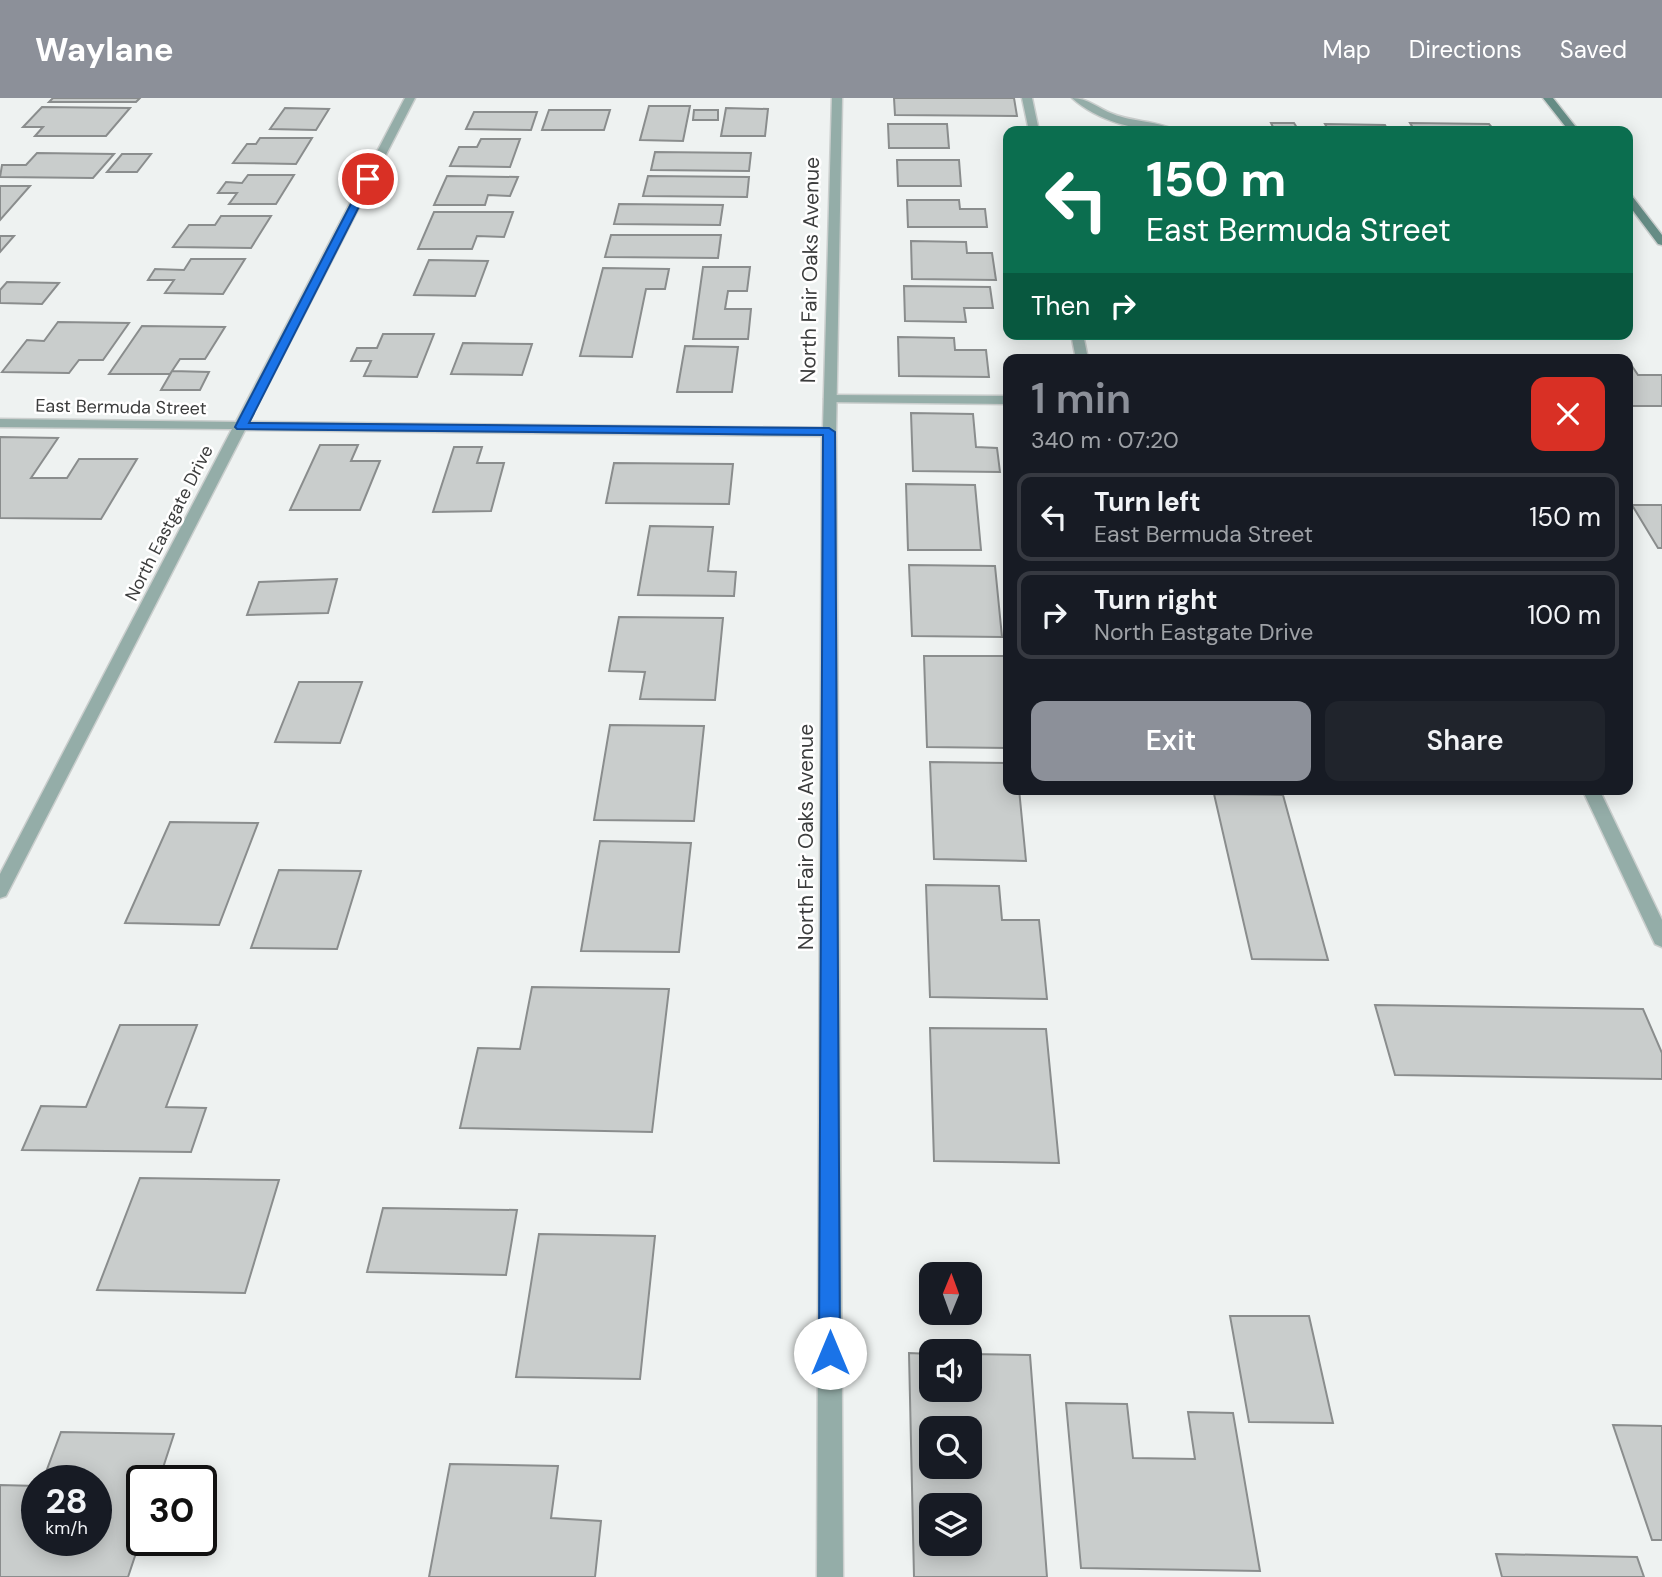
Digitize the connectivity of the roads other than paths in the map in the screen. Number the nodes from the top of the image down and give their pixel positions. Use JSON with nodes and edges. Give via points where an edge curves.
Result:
{"nodes":[{"id":1,"x":410,"y":98,"type":"edge"},
{"id":2,"x":837,"y":98,"type":"edge"},
{"id":3,"x":1027,"y":98,"type":"edge"},
{"id":4,"x":1077,"y":98,"type":"edge"},
{"id":5,"x":1548,"y":98,"type":"edge"},
{"id":6,"x":1033,"y":126,"type":"edge"},
{"id":7,"x":1146,"y":126,"type":"edge"},
{"id":8,"x":1570,"y":126,"type":"edge"},
{"id":9,"x":1633,"y":207,"type":"edge"},
{"id":10,"x":1662,"y":242,"type":"edge"},
{"id":11,"x":830,"y":399,"type":"junction"},
{"id":12,"x":1003,"y":400,"type":"edge"},
{"id":13,"x":0,"y":422,"type":"edge"},
{"id":14,"x":241,"y":427,"type":"junction"},
{"id":15,"x":829,"y":432,"type":"junction"},
{"id":16,"x":1593,"y":795,"type":"edge"},
{"id":17,"x":0,"y":891,"type":"edge"},
{"id":18,"x":1662,"y":939,"type":"edge"},
{"id":19,"x":830,"y":1577,"type":"edge"}],
"edges":[{"from":1,"to":14,"type":"street","name":"North Eastgate Drive"},
{"from":2,"to":11,"type":"street","name":"North Fair Oaks Avenue"},
{"from":3,"to":6,"type":"street"},
{"from":4,"to":7,"type":"street","via":[[1091,110]]},
{"from":5,"to":8,"type":"street"},
{"from":9,"to":10,"type":"street"},
{"from":11,"to":12,"type":"street"},
{"from":11,"to":15,"type":"street","name":"North Fair Oaks Avenue"},
{"from":13,"to":14,"type":"street","name":"East Bermuda Street"},
{"from":14,"to":15,"type":"street","name":"East Bermuda Street"},
{"from":14,"to":17,"type":"street","name":"North Eastgate Drive"},
{"from":15,"to":19,"type":"street","name":"North Fair Oaks Avenue"},
{"from":16,"to":18,"type":"street"}]}
